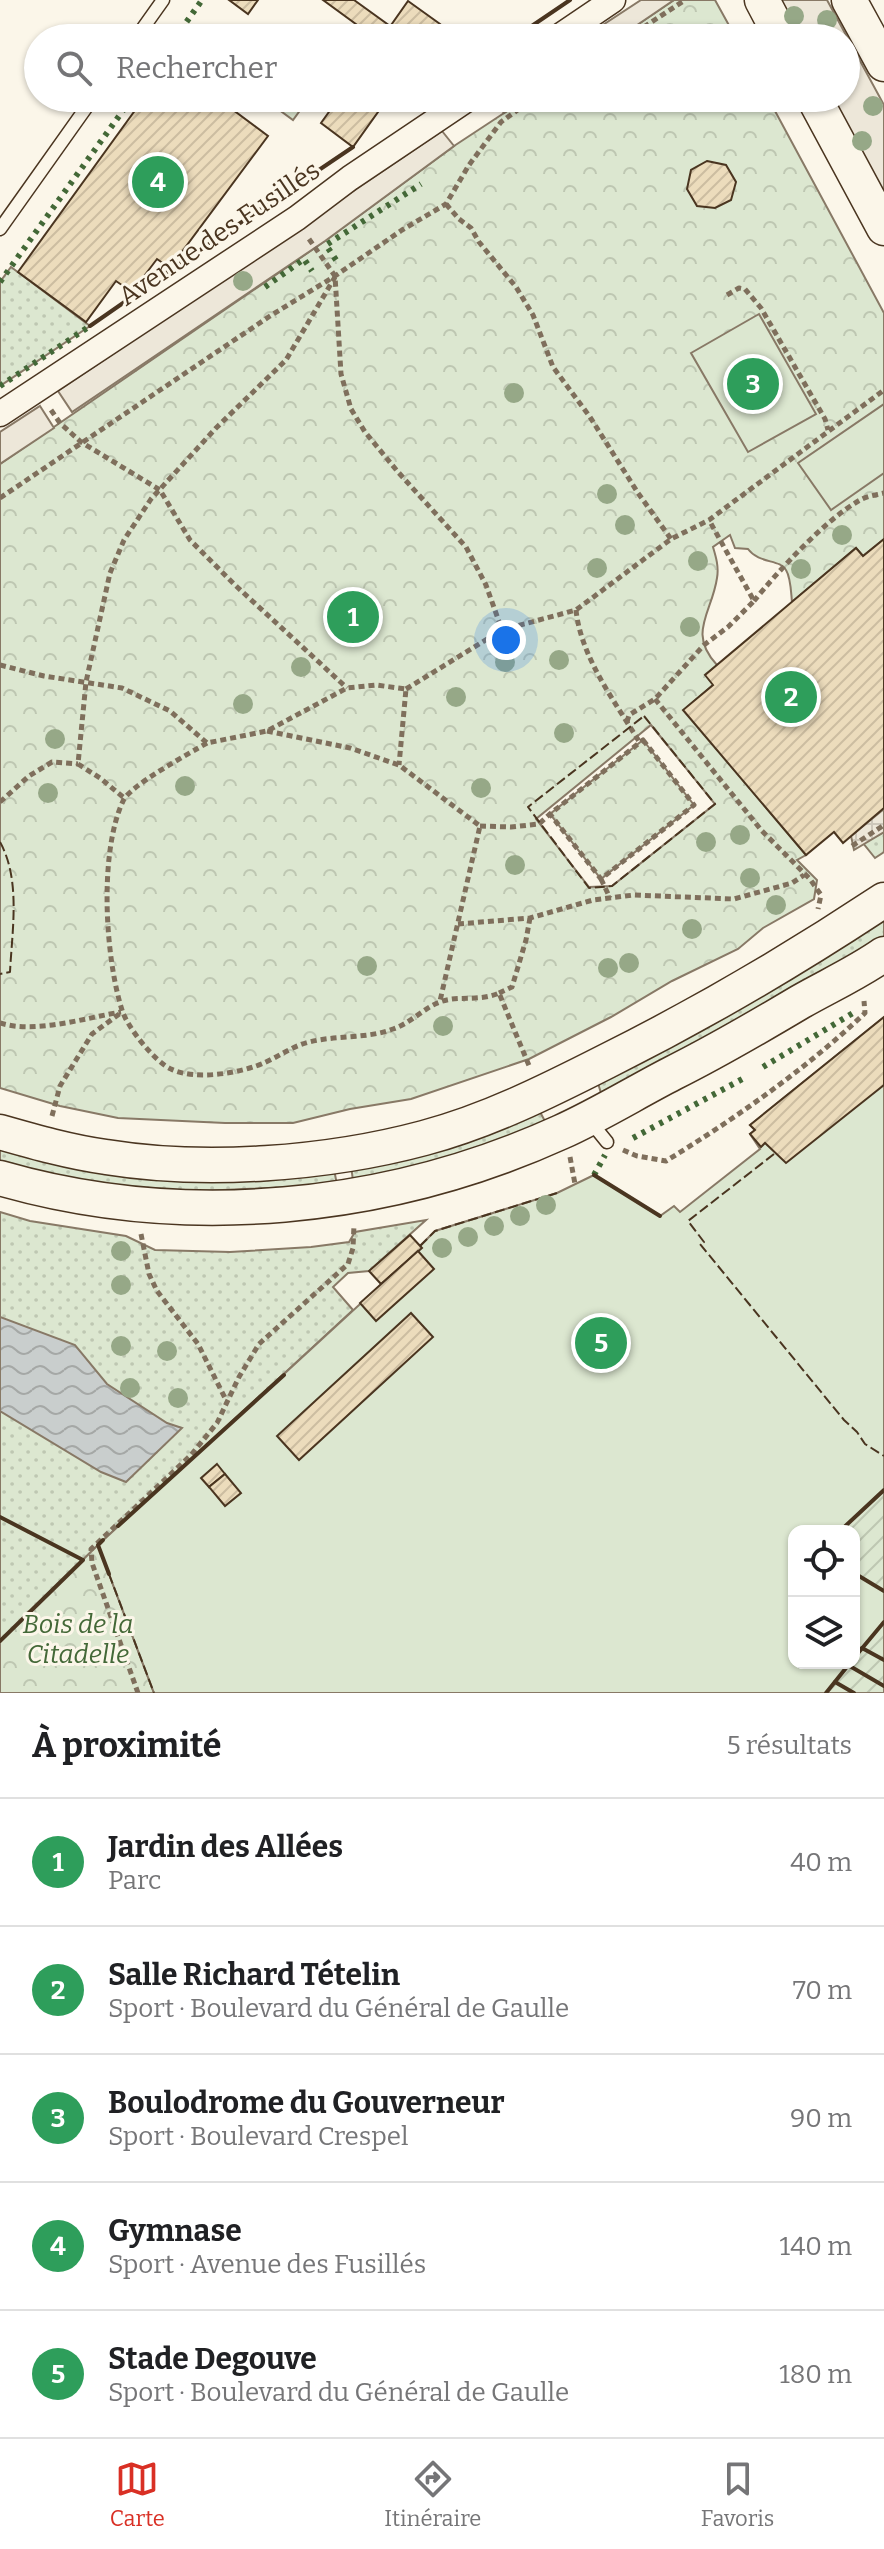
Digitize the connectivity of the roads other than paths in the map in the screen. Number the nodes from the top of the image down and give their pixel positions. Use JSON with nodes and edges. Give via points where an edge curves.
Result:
{"nodes":[{"id":1,"x":163,"y":0,"type":"edge"},
{"id":2,"x":613,"y":0,"type":"edge"},
{"id":3,"x":762,"y":0,"type":"edge"},
{"id":4,"x":849,"y":0,"type":"edge"},
{"id":5,"x":146,"y":24,"type":"edge"},
{"id":6,"x":578,"y":24,"type":"edge"},
{"id":7,"x":775,"y":24,"type":"edge"},
{"id":8,"x":884,"y":64,"type":"edge"},
{"id":9,"x":83,"y":112,"type":"edge"},
{"id":10,"x":448,"y":112,"type":"edge"},
{"id":11,"x":822,"y":112,"type":"edge"},
{"id":12,"x":884,"y":228,"type":"edge"},
{"id":13,"x":0,"y":229,"type":"edge"},
{"id":14,"x":0,"y":414,"type":"edge"},
{"id":15,"x":884,"y":900,"type":"edge"},
{"id":16,"x":875,"y":960,"type":"edge"},
{"id":17,"x":0,"y":1132,"type":"edge"},
{"id":18,"x":0,"y":1178,"type":"edge"}],
"edges":[{"from":1,"to":5,"type":"lane"},
{"from":2,"to":6,"type":"street"},
{"from":3,"to":7,"type":"main road"},
{"from":4,"to":8,"type":"main road"},
{"from":9,"to":13,"type":"lane"},
{"from":10,"to":14,"type":"street","name":"Avenue des Fusillés"},
{"from":11,"to":12,"type":"main road"},
{"from":15,"to":17,"type":"main road","via":[[770,973],[641,1045],[503,1111],[423,1138],[329,1156],[239,1164],[159,1163],[106,1157]]},
{"from":16,"to":18,"type":"main road","via":[[597,1131],[561,1132],[420,1180],[348,1196],[241,1209],[97,1200]]}]}
